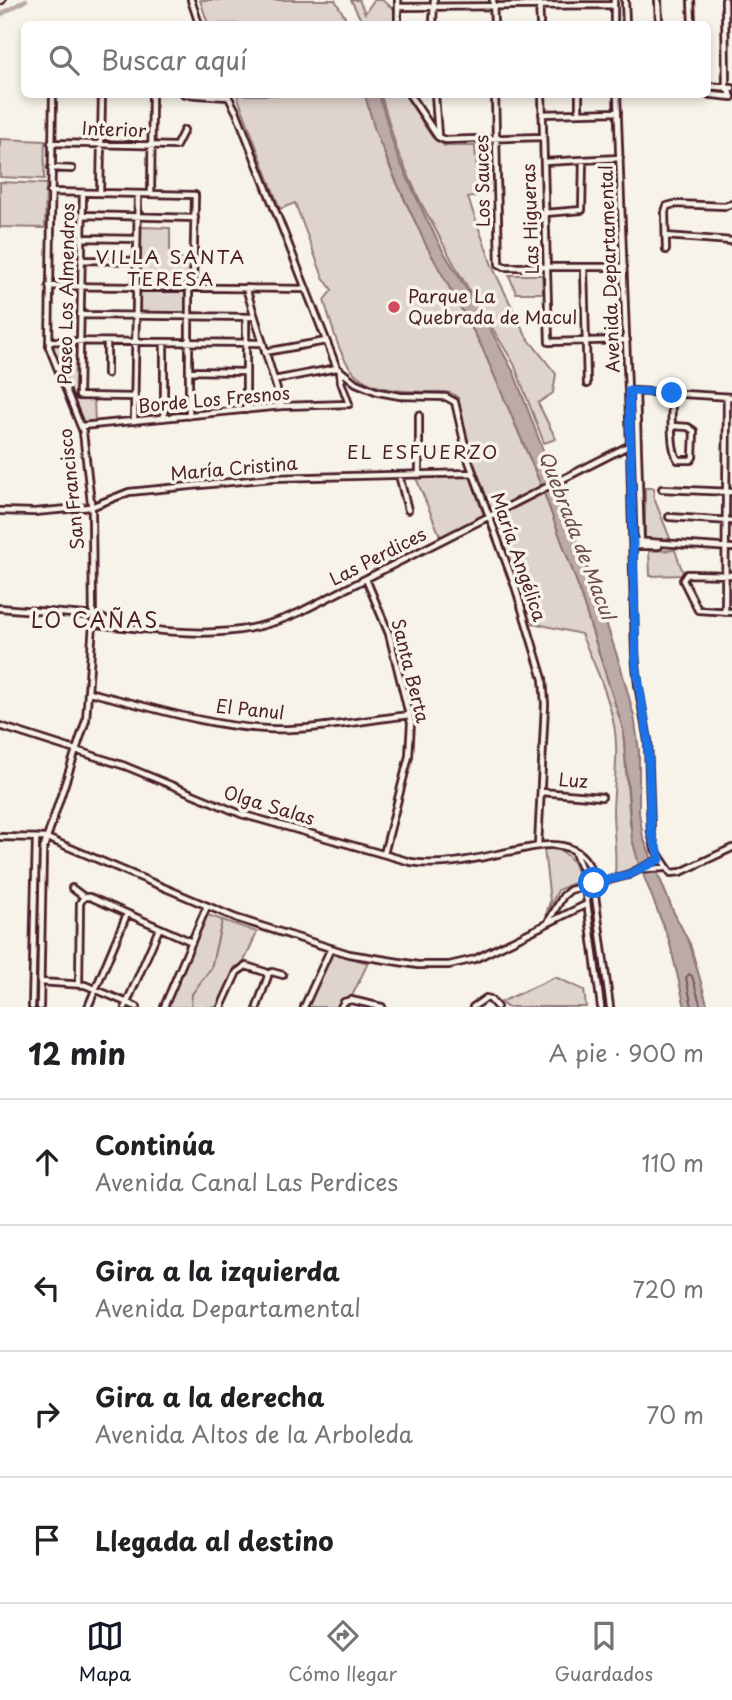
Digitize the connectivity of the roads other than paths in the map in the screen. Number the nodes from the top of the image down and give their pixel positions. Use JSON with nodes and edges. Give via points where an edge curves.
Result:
{"nodes":[{"id":1,"x":191,"y":0,"type":"edge"},
{"id":2,"x":398,"y":0,"type":"edge"},
{"id":3,"x":433,"y":0,"type":"edge"},
{"id":4,"x":625,"y":0,"type":"edge"},
{"id":5,"x":658,"y":0,"type":"edge"},
{"id":6,"x":691,"y":0,"type":"edge"},
{"id":7,"x":725,"y":0,"type":"edge"},
{"id":8,"x":614,"y":2,"type":"edge"},
{"id":9,"x":493,"y":3,"type":"edge"},
{"id":10,"x":539,"y":3,"type":"edge"},
{"id":11,"x":398,"y":7,"type":"junction"},
{"id":12,"x":433,"y":7,"type":"junction"},
{"id":13,"x":198,"y":21,"type":"edge"},
{"id":14,"x":398,"y":21,"type":"edge"},
{"id":15,"x":433,"y":21,"type":"edge"},
{"id":16,"x":494,"y":21,"type":"edge"},
{"id":17,"x":540,"y":21,"type":"edge"},
{"id":18,"x":614,"y":21,"type":"edge"},
{"id":19,"x":626,"y":21,"type":"edge"},
{"id":20,"x":659,"y":21,"type":"edge"},
{"id":21,"x":692,"y":21,"type":"edge"},
{"id":22,"x":711,"y":86,"type":"edge"},
{"id":23,"x":729,"y":88,"type":"edge"},
{"id":24,"x":711,"y":95,"type":"edge"},
{"id":25,"x":732,"y":97,"type":"edge"},
{"id":26,"x":53,"y":98,"type":"edge"},
{"id":27,"x":102,"y":98,"type":"edge"},
{"id":28,"x":152,"y":98,"type":"edge"},
{"id":29,"x":228,"y":98,"type":"edge"},
{"id":30,"x":412,"y":98,"type":"edge"},
{"id":31,"x":435,"y":98,"type":"edge"},
{"id":32,"x":495,"y":98,"type":"edge"},
{"id":33,"x":542,"y":98,"type":"edge"},
{"id":34,"x":579,"y":98,"type":"edge"},
{"id":35,"x":617,"y":98,"type":"edge"},
{"id":36,"x":618,"y":112,"type":"junction"},
{"id":37,"x":579,"y":113,"type":"junction"},
{"id":38,"x":542,"y":114,"type":"junction"},
{"id":39,"x":184,"y":130,"type":"dead end"},
{"id":40,"x":438,"y":137,"type":"junction"},
{"id":41,"x":543,"y":137,"type":"junction"},
{"id":42,"x":496,"y":139,"type":"junction"},
{"id":43,"x":51,"y":142,"type":"junction"},
{"id":44,"x":101,"y":144,"type":"junction"},
{"id":45,"x":151,"y":145,"type":"junction"},
{"id":46,"x":620,"y":158,"type":"junction"},
{"id":47,"x":583,"y":160,"type":"junction"},
{"id":48,"x":544,"y":162,"type":"junction"},
{"id":49,"x":51,"y":167,"type":"junction"},
{"id":50,"x":72,"y":169,"type":"dead end"},
{"id":51,"x":50,"y":192,"type":"junction"},
{"id":52,"x":83,"y":193,"type":"junction"},
{"id":53,"x":100,"y":193,"type":"junction"},
{"id":54,"x":138,"y":194,"type":"junction"},
{"id":55,"x":150,"y":194,"type":"junction"},
{"id":56,"x":732,"y":204,"type":"edge"},
{"id":57,"x":545,"y":213,"type":"junction"},
{"id":58,"x":82,"y":215,"type":"junction"},
{"id":59,"x":137,"y":217,"type":"junction"},
{"id":60,"x":195,"y":218,"type":"junction"},
{"id":61,"x":665,"y":236,"type":"junction"},
{"id":62,"x":82,"y":238,"type":"junction"},
{"id":63,"x":137,"y":239,"type":"junction"},
{"id":64,"x":732,"y":241,"type":"edge"},
{"id":65,"x":666,"y":250,"type":"dead end"},
{"id":66,"x":81,"y":260,"type":"junction"},
{"id":67,"x":137,"y":261,"type":"junction"},
{"id":68,"x":624,"y":267,"type":"junction"},
{"id":69,"x":547,"y":268,"type":"junction"},
{"id":70,"x":584,"y":268,"type":"junction"},
{"id":71,"x":49,"y":286,"type":"junction"},
{"id":72,"x":81,"y":286,"type":"junction"},
{"id":73,"x":136,"y":287,"type":"junction"},
{"id":74,"x":191,"y":287,"type":"junction"},
{"id":75,"x":246,"y":288,"type":"junction"},
{"id":76,"x":306,"y":289,"type":"junction"},
{"id":77,"x":80,"y":315,"type":"junction"},
{"id":78,"x":136,"y":316,"type":"junction"},
{"id":79,"x":189,"y":316,"type":"junction"},
{"id":80,"x":246,"y":317,"type":"junction"},
{"id":81,"x":255,"y":317,"type":"junction"},
{"id":82,"x":627,"y":340,"type":"junction"},
{"id":83,"x":49,"y":341,"type":"junction"},
{"id":84,"x":80,"y":341,"type":"junction"},
{"id":85,"x":326,"y":341,"type":"junction"},
{"id":86,"x":587,"y":341,"type":"junction"},
{"id":87,"x":107,"y":342,"type":"junction"},
{"id":88,"x":136,"y":342,"type":"junction"},
{"id":89,"x":164,"y":342,"type":"junction"},
{"id":90,"x":189,"y":343,"type":"junction"},
{"id":91,"x":246,"y":343,"type":"junction"},
{"id":92,"x":262,"y":343,"type":"junction"},
{"id":93,"x":265,"y":352,"type":"junction"},
{"id":94,"x":338,"y":370,"type":"junction"},
{"id":95,"x":189,"y":371,"type":"junction"},
{"id":96,"x":246,"y":372,"type":"junction"},
{"id":97,"x":107,"y":374,"type":"dead end"},
{"id":98,"x":274,"y":380,"type":"junction"},
{"id":99,"x":587,"y":384,"type":"dead end"},
{"id":100,"x":629,"y":391,"type":"junction"},
{"id":101,"x":636,"y":391,"type":"junction"},
{"id":102,"x":672,"y":393,"type":"junction"},
{"id":103,"x":135,"y":397,"type":"junction"},
{"id":104,"x":729,"y":397,"type":"edge"},
{"id":105,"x":282,"y":406,"type":"junction"},
{"id":106,"x":246,"y":410,"type":"junction"},
{"id":107,"x":419,"y":415,"type":"dead end"},
{"id":108,"x":189,"y":416,"type":"junction"},
{"id":109,"x":164,"y":418,"type":"junction"},
{"id":110,"x":134,"y":421,"type":"junction"},
{"id":111,"x":82,"y":426,"type":"junction"},
{"id":112,"x":673,"y":426,"type":"junction"},
{"id":113,"x":729,"y":430,"type":"edge"},
{"id":114,"x":631,"y":445,"type":"junction"},
{"id":115,"x":729,"y":463,"type":"edge"},
{"id":116,"x":473,"y":473,"type":"junction"},
{"id":117,"x":419,"y":474,"type":"junction"},
{"id":118,"x":399,"y":475,"type":"junction"},
{"id":119,"x":662,"y":489,"type":"dead end"},
{"id":120,"x":729,"y":491,"type":"edge"},
{"id":121,"x":91,"y":507,"type":"junction"},
{"id":122,"x":408,"y":510,"type":"dead end"},
{"id":123,"x":0,"y":511,"type":"edge"},
{"id":124,"x":489,"y":516,"type":"junction"},
{"id":125,"x":669,"y":517,"type":"dead end"},
{"id":126,"x":725,"y":521,"type":"junction"},
{"id":127,"x":732,"y":521,"type":"edge"},
{"id":128,"x":633,"y":543,"type":"junction"},
{"id":129,"x":641,"y":544,"type":"junction"},
{"id":130,"x":724,"y":547,"type":"junction"},
{"id":131,"x":732,"y":548,"type":"edge"},
{"id":132,"x":724,"y":575,"type":"junction"},
{"id":133,"x":732,"y":575,"type":"edge"},
{"id":134,"x":366,"y":579,"type":"junction"},
{"id":135,"x":0,"y":608,"type":"edge"},
{"id":136,"x":724,"y":612,"type":"junction"},
{"id":137,"x":732,"y":612,"type":"edge"},
{"id":138,"x":93,"y":616,"type":"junction"},
{"id":139,"x":93,"y":624,"type":"junction"},
{"id":140,"x":122,"y":626,"type":"junction"},
{"id":141,"x":89,"y":692,"type":"junction"},
{"id":142,"x":410,"y":715,"type":"junction"},
{"id":143,"x":0,"y":726,"type":"edge"},
{"id":144,"x":76,"y":750,"type":"junction"},
{"id":145,"x":541,"y":792,"type":"junction"},
{"id":146,"x":602,"y":797,"type":"dead end"},
{"id":147,"x":0,"y":837,"type":"edge"},
{"id":148,"x":47,"y":838,"type":"junction"},
{"id":149,"x":36,"y":839,"type":"junction"},
{"id":150,"x":538,"y":846,"type":"junction"},
{"id":151,"x":732,"y":848,"type":"edge"},
{"id":152,"x":572,"y":849,"type":"junction"},
{"id":153,"x":384,"y":854,"type":"junction"},
{"id":154,"x":660,"y":859,"type":"junction"},
{"id":155,"x":655,"y":865,"type":"junction"},
{"id":156,"x":666,"y":868,"type":"junction"},
{"id":157,"x":594,"y":883,"type":"junction"},
{"id":158,"x":585,"y":885,"type":"junction"},
{"id":159,"x":72,"y":888,"type":"dead end"},
{"id":160,"x":84,"y":897,"type":"junction"},
{"id":161,"x":587,"y":904,"type":"junction"},
{"id":162,"x":207,"y":906,"type":"junction"},
{"id":163,"x":127,"y":914,"type":"junction"},
{"id":164,"x":545,"y":924,"type":"junction"},
{"id":165,"x":159,"y":929,"type":"junction"},
{"id":166,"x":192,"y":942,"type":"junction"},
{"id":167,"x":331,"y":948,"type":"junction"},
{"id":168,"x":267,"y":974,"type":"junction"},
{"id":169,"x":284,"y":975,"type":"dead end"},
{"id":170,"x":40,"y":982,"type":"junction"},
{"id":171,"x":79,"y":984,"type":"junction"},
{"id":172,"x":95,"y":989,"type":"junction"},
{"id":173,"x":126,"y":1005,"type":"edge"},
{"id":174,"x":32,"y":1007,"type":"edge"},
{"id":175,"x":40,"y":1007,"type":"edge"},
{"id":176,"x":88,"y":1007,"type":"edge"},
{"id":177,"x":137,"y":1007,"type":"edge"},
{"id":178,"x":164,"y":1007,"type":"edge"},
{"id":179,"x":221,"y":1007,"type":"edge"},
{"id":180,"x":257,"y":1007,"type":"edge"},
{"id":181,"x":304,"y":1007,"type":"edge"},
{"id":182,"x":341,"y":1007,"type":"edge"},
{"id":183,"x":382,"y":1007,"type":"edge"},
{"id":184,"x":473,"y":1007,"type":"edge"},
{"id":185,"x":497,"y":1007,"type":"edge"},
{"id":186,"x":601,"y":1007,"type":"edge"},
{"id":187,"x":610,"y":1007,"type":"edge"}],
"edges":[{"from":1,"to":13,"type":"street"},
{"from":2,"to":11,"type":"street"},
{"from":3,"to":12,"type":"street"},
{"from":4,"to":19,"type":"street"},
{"from":5,"to":20,"type":"street"},
{"from":6,"to":21,"type":"street"},
{"from":7,"to":23,"type":"street"},
{"from":8,"to":10,"type":"street"},
{"from":8,"to":18,"type":"street"},
{"from":9,"to":10,"type":"street"},
{"from":9,"to":12,"type":"street"},
{"from":9,"to":16,"type":"street"},
{"from":10,"to":17,"type":"street"},
{"from":11,"to":12,"type":"street"},
{"from":11,"to":14,"type":"street"},
{"from":12,"to":15,"type":"street"},
{"from":22,"to":23,"type":"street"},
{"from":23,"to":25,"type":"street"},
{"from":24,"to":25,"type":"street"},
{"from":26,"to":43,"type":"street","name":"San Francisco"},
{"from":27,"to":44,"type":"street"},
{"from":28,"to":45,"type":"street"},
{"from":29,"to":76,"type":"street"},
{"from":30,"to":40,"type":"street"},
{"from":31,"to":40,"type":"street"},
{"from":32,"to":42,"type":"street","name":"Los Sauces"},
{"from":33,"to":38,"type":"street","name":"Las Higueras"},
{"from":34,"to":37,"type":"street"},
{"from":35,"to":36,"type":"street","name":"Avenida Departamental"},
{"from":36,"to":37,"type":"street"},
{"from":36,"to":46,"type":"street","name":"Avenida Departamental"},
{"from":37,"to":38,"type":"street"},
{"from":38,"to":41,"type":"street","name":"Las Higueras"},
{"from":39,"to":45,"type":"street","name":"Interior","via":[[176,146]]},
{"from":40,"to":42,"type":"street","via":[[445,141]]},
{"from":41,"to":42,"type":"street"},
{"from":41,"to":48,"type":"street","name":"Las Higueras"},
{"from":42,"to":69,"type":"street","name":"Los Sauces","via":[[500,266]]},
{"from":43,"to":44,"type":"street","name":"Interior"},
{"from":43,"to":49,"type":"street","name":"San Francisco"},
{"from":44,"to":45,"type":"street","name":"Interior"},
{"from":44,"to":53,"type":"street"},
{"from":45,"to":55,"type":"street"},
{"from":46,"to":47,"type":"street"},
{"from":46,"to":68,"type":"street","name":"Avenida Departamental"},
{"from":47,"to":48,"type":"street"},
{"from":47,"to":57,"type":"street","via":[[582,211]]},
{"from":48,"to":57,"type":"street","name":"Las Higueras"},
{"from":49,"to":50,"type":"street"},
{"from":49,"to":51,"type":"street","name":"San Francisco"},
{"from":51,"to":52,"type":"street"},
{"from":51,"to":71,"type":"street","name":"San Francisco"},
{"from":52,"to":53,"type":"street"},
{"from":52,"to":58,"type":"street","name":"Paseo Los Almendros"},
{"from":53,"to":54,"type":"street"},
{"from":54,"to":55,"type":"street"},
{"from":54,"to":59,"type":"street"},
{"from":55,"to":60,"type":"street","via":[[195,195]]},
{"from":56,"to":61,"type":"street","via":[[667,206]]},
{"from":57,"to":69,"type":"street","name":"Las Higueras"},
{"from":58,"to":59,"type":"street"},
{"from":58,"to":62,"type":"street","name":"Paseo Los Almendros"},
{"from":59,"to":60,"type":"street"},
{"from":59,"to":63,"type":"street"},
{"from":60,"to":74,"type":"street"},
{"from":61,"to":64,"type":"street"},
{"from":61,"to":65,"type":"street"},
{"from":62,"to":63,"type":"street"},
{"from":62,"to":66,"type":"street","name":"Paseo Los Almendros"},
{"from":63,"to":67,"type":"street"},
{"from":66,"to":67,"type":"street"},
{"from":66,"to":72,"type":"street","name":"Paseo Los Almendros"},
{"from":67,"to":73,"type":"street"},
{"from":68,"to":70,"type":"street"},
{"from":68,"to":82,"type":"street","name":"Avenida Departamental"},
{"from":69,"to":70,"type":"street"},
{"from":69,"to":86,"type":"street","name":"Las Higueras","via":[[549,342]]},
{"from":70,"to":86,"type":"street"},
{"from":71,"to":72,"type":"street"},
{"from":71,"to":83,"type":"street","name":"San Francisco"},
{"from":72,"to":73,"type":"street"},
{"from":72,"to":77,"type":"street","name":"Paseo Los Almendros"},
{"from":73,"to":74,"type":"street"},
{"from":73,"to":78,"type":"street"},
{"from":74,"to":75,"type":"street"},
{"from":74,"to":79,"type":"street"},
{"from":75,"to":76,"type":"street"},
{"from":75,"to":81,"type":"street"},
{"from":76,"to":85,"type":"street"},
{"from":77,"to":78,"type":"street"},
{"from":77,"to":84,"type":"street","name":"Paseo Los Almendros"},
{"from":78,"to":79,"type":"street"},
{"from":78,"to":88,"type":"street"},
{"from":79,"to":80,"type":"street"},
{"from":79,"to":90,"type":"street"},
{"from":80,"to":81,"type":"street"},
{"from":80,"to":91,"type":"street"},
{"from":81,"to":92,"type":"street"},
{"from":82,"to":86,"type":"street"},
{"from":82,"to":100,"type":"street","name":"Avenida Departamental"},
{"from":83,"to":84,"type":"street"},
{"from":83,"to":111,"type":"street","name":"San Francisco"},
{"from":84,"to":87,"type":"street"},
{"from":84,"to":103,"type":"street","name":"Paseo Los Almendros","via":[[79,396]]},
{"from":85,"to":93,"type":"street"},
{"from":85,"to":94,"type":"street"},
{"from":86,"to":99,"type":"street"},
{"from":87,"to":88,"type":"street"},
{"from":87,"to":97,"type":"street"},
{"from":88,"to":89,"type":"street"},
{"from":88,"to":103,"type":"street"},
{"from":89,"to":90,"type":"street"},
{"from":89,"to":109,"type":"street"},
{"from":90,"to":91,"type":"street"},
{"from":90,"to":95,"type":"street"},
{"from":91,"to":92,"type":"street"},
{"from":91,"to":96,"type":"street"},
{"from":92,"to":93,"type":"street"},
{"from":93,"to":98,"type":"street"},
{"from":94,"to":98,"type":"street"},
{"from":94,"to":105,"type":"street","name":"Borde Los Fresnos","via":[[349,404]]},
{"from":94,"to":116,"type":"street","name":"María Angélica","via":[[362,386],[386,394],[452,399]]},
{"from":95,"to":96,"type":"street"},
{"from":95,"to":108,"type":"street"},
{"from":96,"to":106,"type":"street"},
{"from":98,"to":105,"type":"street"},
{"from":100,"to":101,"type":"street"},
{"from":100,"to":114,"type":"street","name":"Avenida Departamental"},
{"from":101,"to":102,"type":"street"},
{"from":101,"to":129,"type":"street","name":"Avenida Departamental"},
{"from":102,"to":104,"type":"street"},
{"from":102,"to":112,"type":"street"},
{"from":103,"to":110,"type":"street"},
{"from":104,"to":113,"type":"street"},
{"from":105,"to":106,"type":"street","name":"Borde Los Fresnos"},
{"from":106,"to":108,"type":"street","name":"Borde Los Fresnos"},
{"from":107,"to":117,"type":"street"},
{"from":108,"to":109,"type":"street","name":"Borde Los Fresnos"},
{"from":109,"to":110,"type":"street","name":"Borde Los Fresnos"},
{"from":110,"to":111,"type":"street","name":"Borde Los Fresnos"},
{"from":111,"to":121,"type":"street","name":"San Francisco"},
{"from":112,"to":112,"type":"street","via":[[674,455],[680,460],[692,459],[694,431]]},
{"from":113,"to":115,"type":"street"},
{"from":114,"to":124,"type":"street","name":"Las Perdices"},
{"from":114,"to":128,"type":"street","name":"Avenida Departamental"},
{"from":115,"to":120,"type":"street"},
{"from":116,"to":117,"type":"street","name":"María Cristina"},
{"from":116,"to":124,"type":"street","name":"María Angélica"},
{"from":117,"to":118,"type":"street","name":"María Cristina"},
{"from":118,"to":121,"type":"street","name":"María Cristina","via":[[272,478],[133,491]]},
{"from":118,"to":122,"type":"street"},
{"from":119,"to":120,"type":"street"},
{"from":120,"to":126,"type":"street"},
{"from":121,"to":123,"type":"street","name":"María Cristina"},
{"from":121,"to":138,"type":"street","name":"San Francisco"},
{"from":124,"to":134,"type":"street","name":"Las Perdices"},
{"from":124,"to":145,"type":"street","name":"María Angélica","via":[[544,686]]},
{"from":125,"to":126,"type":"street"},
{"from":126,"to":127,"type":"street"},
{"from":126,"to":130,"type":"street"},
{"from":128,"to":129,"type":"street"},
{"from":128,"to":154,"type":"street","name":"Avenida Departamental","via":[[637,675],[648,741],[651,832]]},
{"from":129,"to":130,"type":"street"},
{"from":130,"to":131,"type":"street"},
{"from":130,"to":132,"type":"street"},
{"from":132,"to":133,"type":"street"},
{"from":132,"to":136,"type":"street"},
{"from":132,"to":136,"type":"street","via":[[684,576],[695,608]]},
{"from":134,"to":140,"type":"street","name":"Las Perdices","via":[[291,616],[249,630],[206,633]]},
{"from":134,"to":142,"type":"street","name":"Santa Berta","via":[[389,634]]},
{"from":135,"to":138,"type":"street","name":"Las Perdices"},
{"from":136,"to":137,"type":"street"},
{"from":138,"to":139,"type":"street","name":"San Francisco"},
{"from":138,"to":140,"type":"street","name":"Las Perdices"},
{"from":139,"to":140,"type":"street","name":"Las Perdices"},
{"from":139,"to":141,"type":"street","name":"San Francisco"},
{"from":141,"to":142,"type":"street","name":"El Panul","via":[[254,728],[301,728]]},
{"from":141,"to":144,"type":"street","name":"San Francisco"},
{"from":142,"to":153,"type":"street","name":"Santa Berta","via":[[409,756]]},
{"from":143,"to":144,"type":"street","name":"Olga Salas"},
{"from":144,"to":148,"type":"street","name":"San Francisco"},
{"from":144,"to":153,"type":"street","name":"Olga Salas","via":[[241,814]]},
{"from":145,"to":146,"type":"street","name":"Luz"},
{"from":145,"to":150,"type":"street","name":"María Angélica"},
{"from":147,"to":149,"type":"street"},
{"from":148,"to":149,"type":"street"},
{"from":148,"to":162,"type":"street"},
{"from":148,"to":170,"type":"street","name":"San Francisco"},
{"from":149,"to":174,"type":"street"},
{"from":150,"to":152,"type":"street","name":"Olga Salas"},
{"from":150,"to":153,"type":"street","name":"Olga Salas","via":[[431,863]]},
{"from":151,"to":156,"type":"street","via":[[681,872],[671,873]]},
{"from":152,"to":157,"type":"street","via":[[588,863]]},
{"from":152,"to":158,"type":"street","via":[[581,862]]},
{"from":154,"to":155,"type":"street"},
{"from":154,"to":156,"type":"street","name":"Avenida Departamental"},
{"from":155,"to":156,"type":"street"},
{"from":155,"to":157,"type":"street"},
{"from":157,"to":158,"type":"street"},
{"from":157,"to":187,"type":"street"},
{"from":158,"to":161,"type":"street"},
{"from":158,"to":164,"type":"street","via":[[565,894]]},
{"from":159,"to":160,"type":"street"},
{"from":160,"to":163,"type":"street"},
{"from":160,"to":171,"type":"street","via":[[80,903]]},
{"from":161,"to":164,"type":"street"},
{"from":161,"to":186,"type":"street"},
{"from":162,"to":166,"type":"street"},
{"from":162,"to":167,"type":"street"},
{"from":163,"to":165,"type":"street"},
{"from":163,"to":172,"type":"street"},
{"from":164,"to":167,"type":"street","via":[[484,956],[441,966],[362,957]]},
{"from":165,"to":166,"type":"street"},
{"from":165,"to":173,"type":"street"},
{"from":166,"to":178,"type":"street"},
{"from":167,"to":181,"type":"street"},
{"from":168,"to":169,"type":"street"},
{"from":168,"to":179,"type":"street","via":[[240,968]]},
{"from":168,"to":180,"type":"street"},
{"from":170,"to":171,"type":"street"},
{"from":170,"to":175,"type":"street","name":"San Francisco"},
{"from":171,"to":172,"type":"street"},
{"from":172,"to":173,"type":"street"},
{"from":172,"to":176,"type":"street"},
{"from":173,"to":177,"type":"street"},
{"from":182,"to":183,"type":"street","via":[[351,1000]]},
{"from":184,"to":185,"type":"street","via":[[486,998]]}]}
